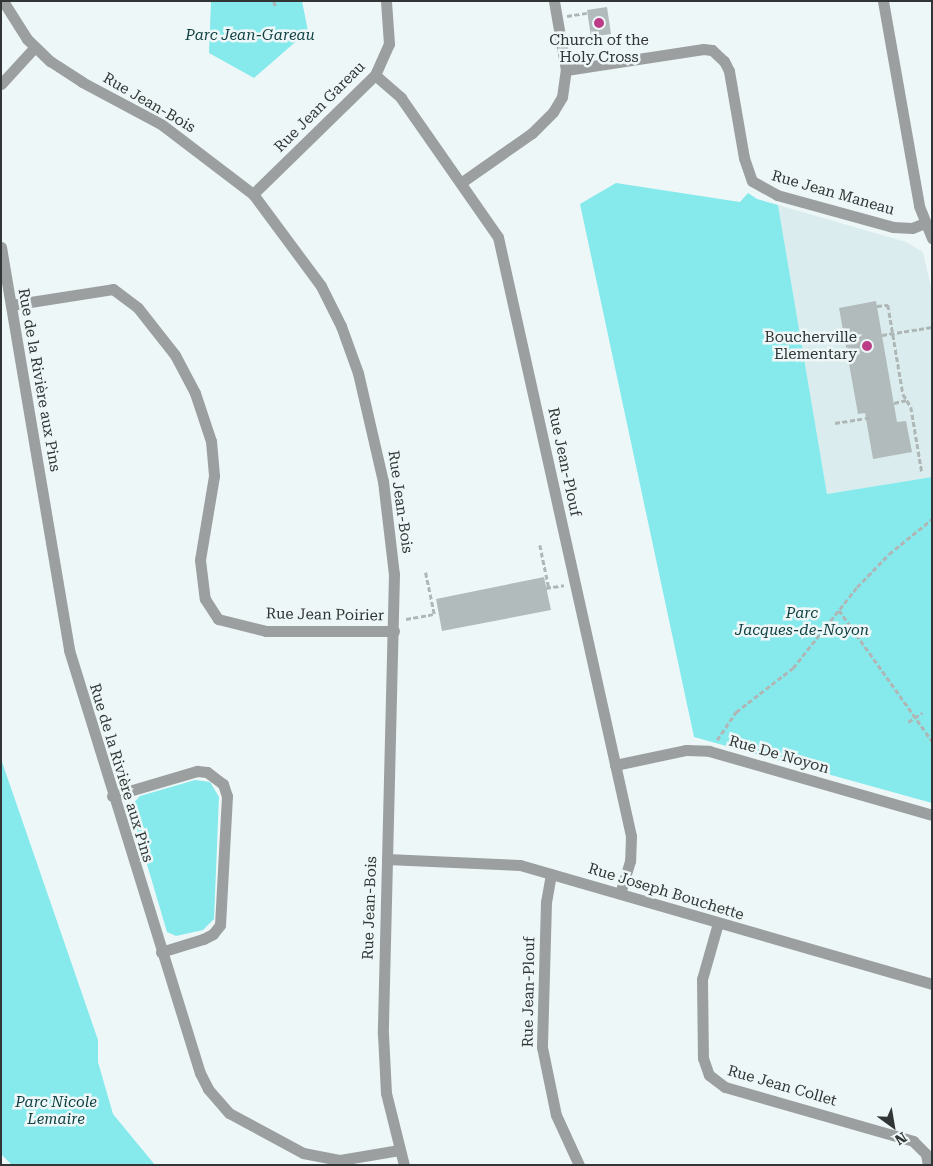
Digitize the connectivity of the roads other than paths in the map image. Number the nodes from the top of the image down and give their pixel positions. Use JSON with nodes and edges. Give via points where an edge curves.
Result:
{"nodes":[{"id":1,"x":3,"y":1,"type":"edge"},
{"id":2,"x":386,"y":1,"type":"edge"},
{"id":3,"x":554,"y":1,"type":"edge"},
{"id":4,"x":883,"y":1,"type":"edge"},
{"id":5,"x":34,"y":48,"type":"junction"},
{"id":6,"x":566,"y":70,"type":"junction"},
{"id":7,"x":375,"y":75,"type":"junction"},
{"id":8,"x":1,"y":84,"type":"edge"},
{"id":9,"x":462,"y":182,"type":"junction"},
{"id":10,"x":253,"y":194,"type":"junction"},
{"id":11,"x":925,"y":223,"type":"junction"},
{"id":12,"x":932,"y":239,"type":"edge"},
{"id":13,"x":1,"y":247,"type":"edge"},
{"id":14,"x":11,"y":305,"type":"junction"},
{"id":15,"x":394,"y":631,"type":"junction"},
{"id":16,"x":616,"y":765,"type":"junction"},
{"id":17,"x":112,"y":796,"type":"junction"},
{"id":18,"x":932,"y":815,"type":"edge"},
{"id":19,"x":387,"y":859,"type":"junction"},
{"id":20,"x":551,"y":874,"type":"junction"},
{"id":21,"x":620,"y":892,"type":"junction"},
{"id":22,"x":718,"y":923,"type":"junction"},
{"id":23,"x":161,"y":952,"type":"junction"},
{"id":24,"x":932,"y":984,"type":"edge"},
{"id":25,"x":399,"y":1150,"type":"junction"},
{"id":26,"x":404,"y":1165,"type":"edge"},
{"id":27,"x":579,"y":1165,"type":"edge"},
{"id":28,"x":928,"y":1165,"type":"edge"}],
"edges":[{"from":1,"to":5,"type":"street","name":"Rue Jean-Bois"},
{"from":2,"to":7,"type":"street","name":"Rue Jean Gareau","via":[[389,44]]},
{"from":3,"to":6,"type":"street"},
{"from":4,"to":11,"type":"street","via":[[919,206]]},
{"from":5,"to":8,"type":"street"},
{"from":5,"to":10,"type":"street","name":"Rue Jean-Bois","via":[[82,82],[185,140]]},
{"from":6,"to":9,"type":"street","via":[[562,97],[553,112],[532,133]]},
{"from":6,"to":11,"type":"street","name":"Rue Jean Maneau","via":[[712,50],[722,58],[729,71],[746,166],[752,181],[777,194],[894,227],[912,228]]},
{"from":7,"to":9,"type":"street","name":"Rue Jean-Plouf","via":[[396,91]]},
{"from":7,"to":10,"type":"street","name":"Rue Jean Gareau"},
{"from":9,"to":16,"type":"street","name":"Rue Jean-Plouf","via":[[493,228],[502,249]]},
{"from":10,"to":15,"type":"street","name":"Rue Jean-Bois","via":[[321,286],[341,326],[358,373],[378,450],[388,513],[395,582]]},
{"from":11,"to":12,"type":"street"},
{"from":13,"to":14,"type":"street","name":"Rue de la Rivière aux Pins"},
{"from":14,"to":15,"type":"street","name":"Rue Jean Poirier","via":[[113,289],[138,308],[175,355],[202,410],[214,457],[214,476],[200,560],[205,599],[212,613],[228,622],[266,631]]},
{"from":14,"to":17,"type":"street","name":"Rue de la Rivière aux Pins","via":[[69,650]]},
{"from":15,"to":19,"type":"street","name":"Rue Jean-Bois"},
{"from":16,"to":18,"type":"street","name":"Rue De Noyon","via":[[686,750],[709,751]]},
{"from":16,"to":21,"type":"street","name":"Rue Jean-Plouf","via":[[632,850]]},
{"from":17,"to":23,"type":"street","name":"Rue de la Rivière aux Pins"},
{"from":17,"to":23,"type":"street","via":[[197,771],[207,772],[224,784],[227,796],[220,925],[203,939]]},
{"from":19,"to":20,"type":"street","name":"Rue Joseph Bouchette","via":[[508,863]]},
{"from":19,"to":25,"type":"street","name":"Rue Jean-Bois","via":[[384,1068]]},
{"from":20,"to":21,"type":"street","name":"Rue Joseph Bouchette"},
{"from":20,"to":27,"type":"street","name":"Rue Jean-Plouf","via":[[546,902],[542,1047],[556,1115]]},
{"from":21,"to":22,"type":"street","name":"Rue Joseph Bouchette"},
{"from":22,"to":24,"type":"street","name":"Rue Joseph Bouchette"},
{"from":22,"to":28,"type":"street","name":"Rue Jean Collet","via":[[702,979],[703,1058],[709,1075],[724,1087],[913,1141],[926,1154]]},
{"from":23,"to":25,"type":"street","name":"Rue de la Rivière aux Pins","via":[[200,1073],[208,1089],[229,1113],[286,1146],[321,1159],[360,1158]]},
{"from":25,"to":26,"type":"street","name":"Rue Jean-Bois"}]}
